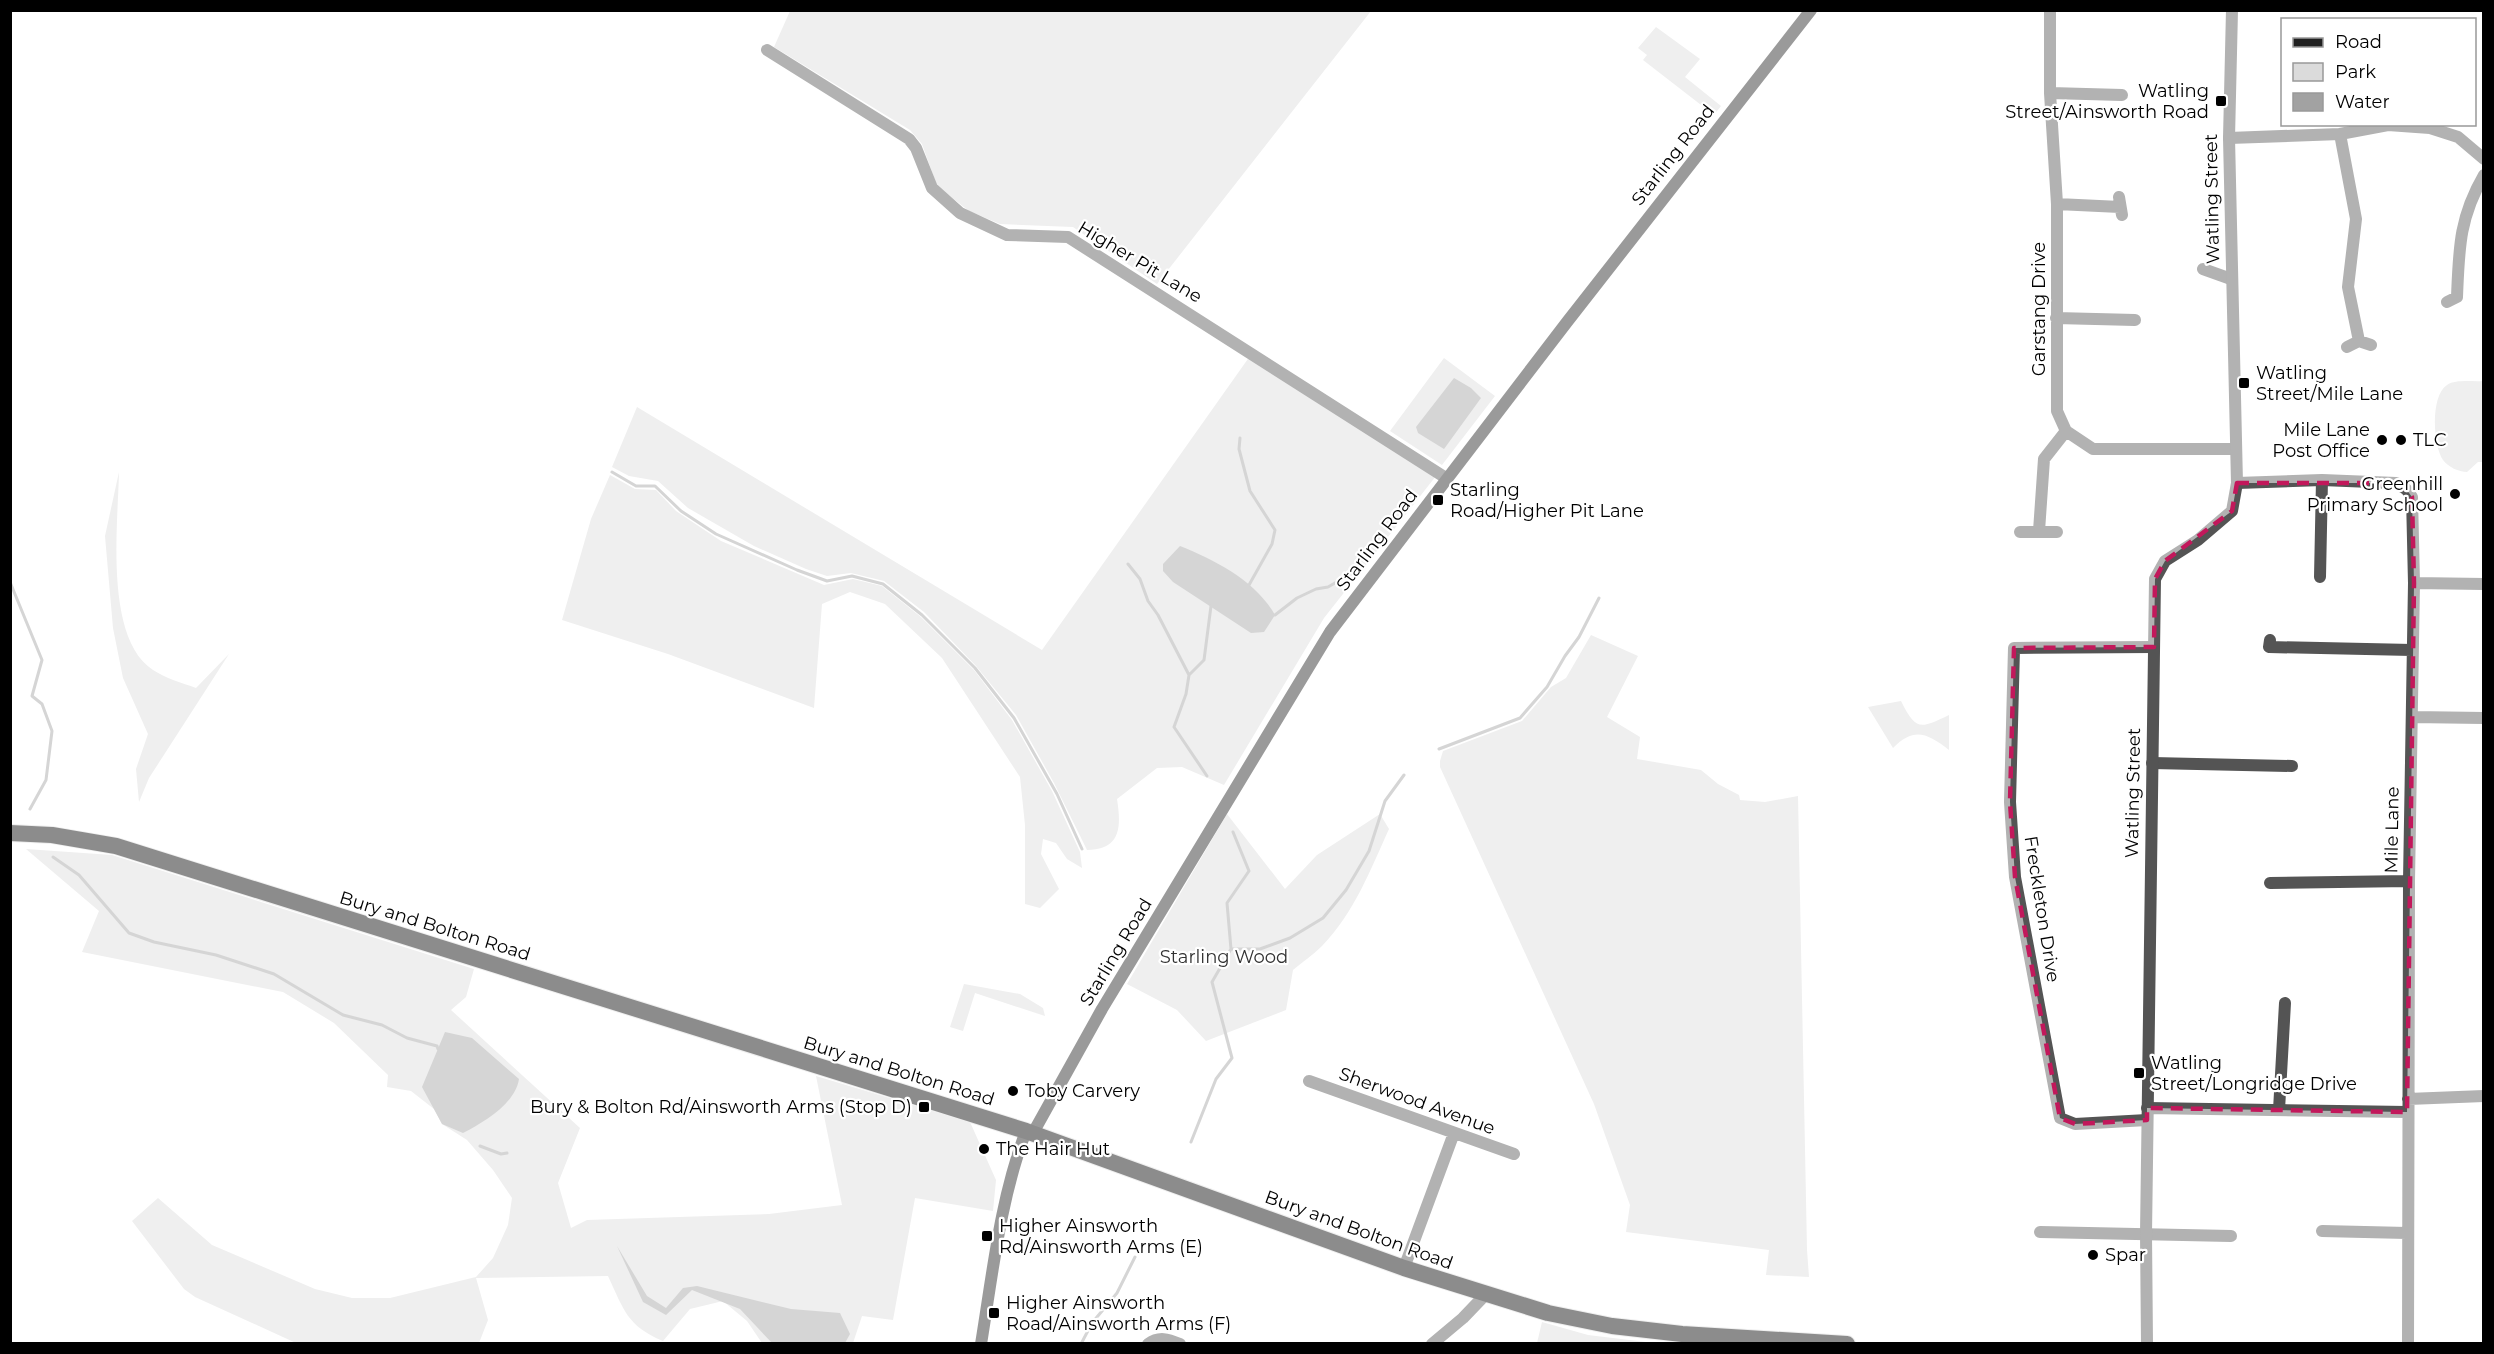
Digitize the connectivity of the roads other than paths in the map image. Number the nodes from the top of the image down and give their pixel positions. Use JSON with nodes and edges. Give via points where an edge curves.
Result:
{"nodes":[{"id":1,"x":1811,"y":10,"type":"edge"},
{"id":2,"x":2050,"y":10,"type":"edge"},
{"id":3,"x":2230,"y":11,"type":"edge"},
{"id":4,"x":767,"y":50,"type":"dead end"},
{"id":5,"x":2050,"y":93,"type":"junction"},
{"id":6,"x":2122,"y":96,"type":"dead end"},
{"id":7,"x":2383,"y":126,"type":"edge"},
{"id":8,"x":2402,"y":126,"type":"edge"},
{"id":9,"x":2340,"y":134,"type":"junction"},
{"id":10,"x":2229,"y":138,"type":"junction"},
{"id":11,"x":2484,"y":159,"type":"edge"},
{"id":12,"x":2484,"y":175,"type":"edge"},
{"id":13,"x":2056,"y":204,"type":"junction"},
{"id":14,"x":2121,"y":206,"type":"dead end"},
{"id":15,"x":2203,"y":269,"type":"dead end"},
{"id":16,"x":2231,"y":279,"type":"junction"},
{"id":17,"x":2447,"y":302,"type":"dead end"},
{"id":18,"x":2056,"y":318,"type":"junction"},
{"id":19,"x":2135,"y":320,"type":"dead end"},
{"id":20,"x":2347,"y":347,"type":"dead end"},
{"id":21,"x":2066,"y":431,"type":"junction"},
{"id":22,"x":2236,"y":449,"type":"junction"},
{"id":23,"x":1446,"y":478,"type":"junction"},
{"id":24,"x":2322,"y":480,"type":"junction"},
{"id":25,"x":2237,"y":483,"type":"junction"},
{"id":26,"x":2039,"y":531,"type":"junction"},
{"id":27,"x":2020,"y":532,"type":"dead end"},
{"id":28,"x":2057,"y":532,"type":"dead end"},
{"id":29,"x":2320,"y":577,"type":"dead end"},
{"id":30,"x":2414,"y":583,"type":"junction"},
{"id":31,"x":2484,"y":584,"type":"edge"},
{"id":32,"x":2270,"y":640,"type":"dead end"},
{"id":33,"x":2154,"y":646,"type":"junction"},
{"id":34,"x":2412,"y":650,"type":"junction"},
{"id":35,"x":2412,"y":717,"type":"junction"},
{"id":36,"x":2484,"y":718,"type":"edge"},
{"id":37,"x":2152,"y":763,"type":"junction"},
{"id":38,"x":2292,"y":766,"type":"dead end"},
{"id":39,"x":10,"y":833,"type":"edge"},
{"id":40,"x":2409,"y":881,"type":"junction"},
{"id":41,"x":2270,"y":883,"type":"dead end"},
{"id":42,"x":2285,"y":1003,"type":"dead end"},
{"id":43,"x":1309,"y":1081,"type":"dead end"},
{"id":44,"x":2484,"y":1096,"type":"edge"},
{"id":45,"x":2408,"y":1105,"type":"junction"},
{"id":46,"x":2279,"y":1110,"type":"junction"},
{"id":47,"x":2147,"y":1114,"type":"junction"},
{"id":48,"x":1030,"y":1132,"type":"junction"},
{"id":49,"x":1454,"y":1133,"type":"junction"},
{"id":50,"x":1514,"y":1154,"type":"dead end"},
{"id":51,"x":2322,"y":1231,"type":"dead end"},
{"id":52,"x":2040,"y":1232,"type":"dead end"},
{"id":53,"x":2407,"y":1233,"type":"junction"},
{"id":54,"x":2146,"y":1234,"type":"junction"},
{"id":55,"x":2231,"y":1236,"type":"dead end"},
{"id":56,"x":1404,"y":1268,"type":"junction"},
{"id":57,"x":1486,"y":1294,"type":"junction"},
{"id":58,"x":981,"y":1344,"type":"edge"},
{"id":59,"x":1148,"y":1344,"type":"edge"},
{"id":60,"x":1180,"y":1344,"type":"edge"},
{"id":61,"x":1432,"y":1344,"type":"edge"},
{"id":62,"x":1847,"y":1344,"type":"edge"},
{"id":63,"x":2147,"y":1344,"type":"edge"},
{"id":64,"x":2408,"y":1344,"type":"edge"}],
"edges":[{"from":1,"to":23,"type":"main road","name":"Starling Road"},
{"from":2,"to":5,"type":"street","name":"Garstang Drive"},
{"from":3,"to":10,"type":"street","name":"Watling Street"},
{"from":4,"to":23,"type":"street","name":"Higher Pit Lane","via":[[909,140],[932,188],[960,213],[1007,235],[1068,237]]},
{"from":5,"to":6,"type":"street"},
{"from":5,"to":13,"type":"street","name":"Garstang Drive"},
{"from":7,"to":9,"type":"street"},
{"from":8,"to":11,"type":"street","via":[[2430,128],[2457,137]]},
{"from":9,"to":10,"type":"street"},
{"from":9,"to":20,"type":"street","via":[[2356,219],[2348,287],[2365,343]]},
{"from":10,"to":16,"type":"street","name":"Watling Street"},
{"from":12,"to":17,"type":"street","via":[[2470,199],[2459,241],[2457,297]]},
{"from":13,"to":14,"type":"street"},
{"from":13,"to":18,"type":"street","name":"Garstang Drive"},
{"from":15,"to":16,"type":"street","name":"Watling Street"},
{"from":16,"to":22,"type":"street","name":"Watling Street"},
{"from":18,"to":19,"type":"street"},
{"from":18,"to":21,"type":"street","name":"Garstang Drive","via":[[2057,411]]},
{"from":21,"to":22,"type":"street","via":[[2094,449]]},
{"from":21,"to":26,"type":"street","via":[[2044,459]]},
{"from":22,"to":25,"type":"street","name":"Watling Street"},
{"from":23,"to":48,"type":"main road","name":"Starling Road","via":[[1330,632]]},
{"from":24,"to":25,"type":"street","name":"Mile Lane"},
{"from":24,"to":29,"type":"street"},
{"from":24,"to":30,"type":"street","name":"Mile Lane","via":[[2396,483],[2406,489],[2412,497]]},
{"from":25,"to":33,"type":"street","name":"Watling Street","via":[[2232,511],[2165,561],[2155,579]]},
{"from":26,"to":27,"type":"street"},
{"from":26,"to":28,"type":"street"},
{"from":30,"to":31,"type":"street"},
{"from":30,"to":34,"type":"street","name":"Mile Lane"},
{"from":32,"to":34,"type":"street","via":[[2269,647]]},
{"from":33,"to":37,"type":"street","name":"Watling Street"},
{"from":33,"to":47,"type":"street","name":"Freckleton Drive","via":[[2014,648],[2010,790],[2015,877],[2060,1118],[2075,1124]]},
{"from":34,"to":35,"type":"street","name":"Mile Lane"},
{"from":35,"to":36,"type":"street"},
{"from":35,"to":40,"type":"street","name":"Mile Lane"},
{"from":37,"to":38,"type":"street"},
{"from":37,"to":47,"type":"street","name":"Watling Street"},
{"from":39,"to":48,"type":"highway","name":"Bury and Bolton Road","via":[[52,835],[116,846]]},
{"from":40,"to":41,"type":"street"},
{"from":40,"to":45,"type":"street","name":"Mile Lane"},
{"from":42,"to":46,"type":"street"},
{"from":43,"to":49,"type":"street","name":"Sherwood Avenue"},
{"from":44,"to":45,"type":"street"},
{"from":45,"to":46,"type":"street"},
{"from":45,"to":53,"type":"street","name":"Mile Lane"},
{"from":46,"to":47,"type":"street"},
{"from":47,"to":54,"type":"street","name":"Watling Street"},
{"from":48,"to":56,"type":"highway","name":"Bury and Bolton Road"},
{"from":48,"to":58,"type":"main road","name":"Starling Road","via":[[1012,1170],[1005,1198]]},
{"from":49,"to":50,"type":"street","name":"Sherwood Avenue"},
{"from":49,"to":56,"type":"street"},
{"from":51,"to":53,"type":"street"},
{"from":52,"to":54,"type":"street"},
{"from":53,"to":64,"type":"street","name":"Mile Lane"},
{"from":54,"to":55,"type":"street"},
{"from":54,"to":63,"type":"street","name":"Watling Street"},
{"from":56,"to":57,"type":"highway","name":"Bury and Bolton Road"},
{"from":57,"to":61,"type":"street"},
{"from":57,"to":62,"type":"highway","name":"Bury and Bolton Road","via":[[1548,1313],[1612,1326],[1703,1336]]},
{"from":59,"to":60,"type":"street","via":[[1156,1339]]}]}
